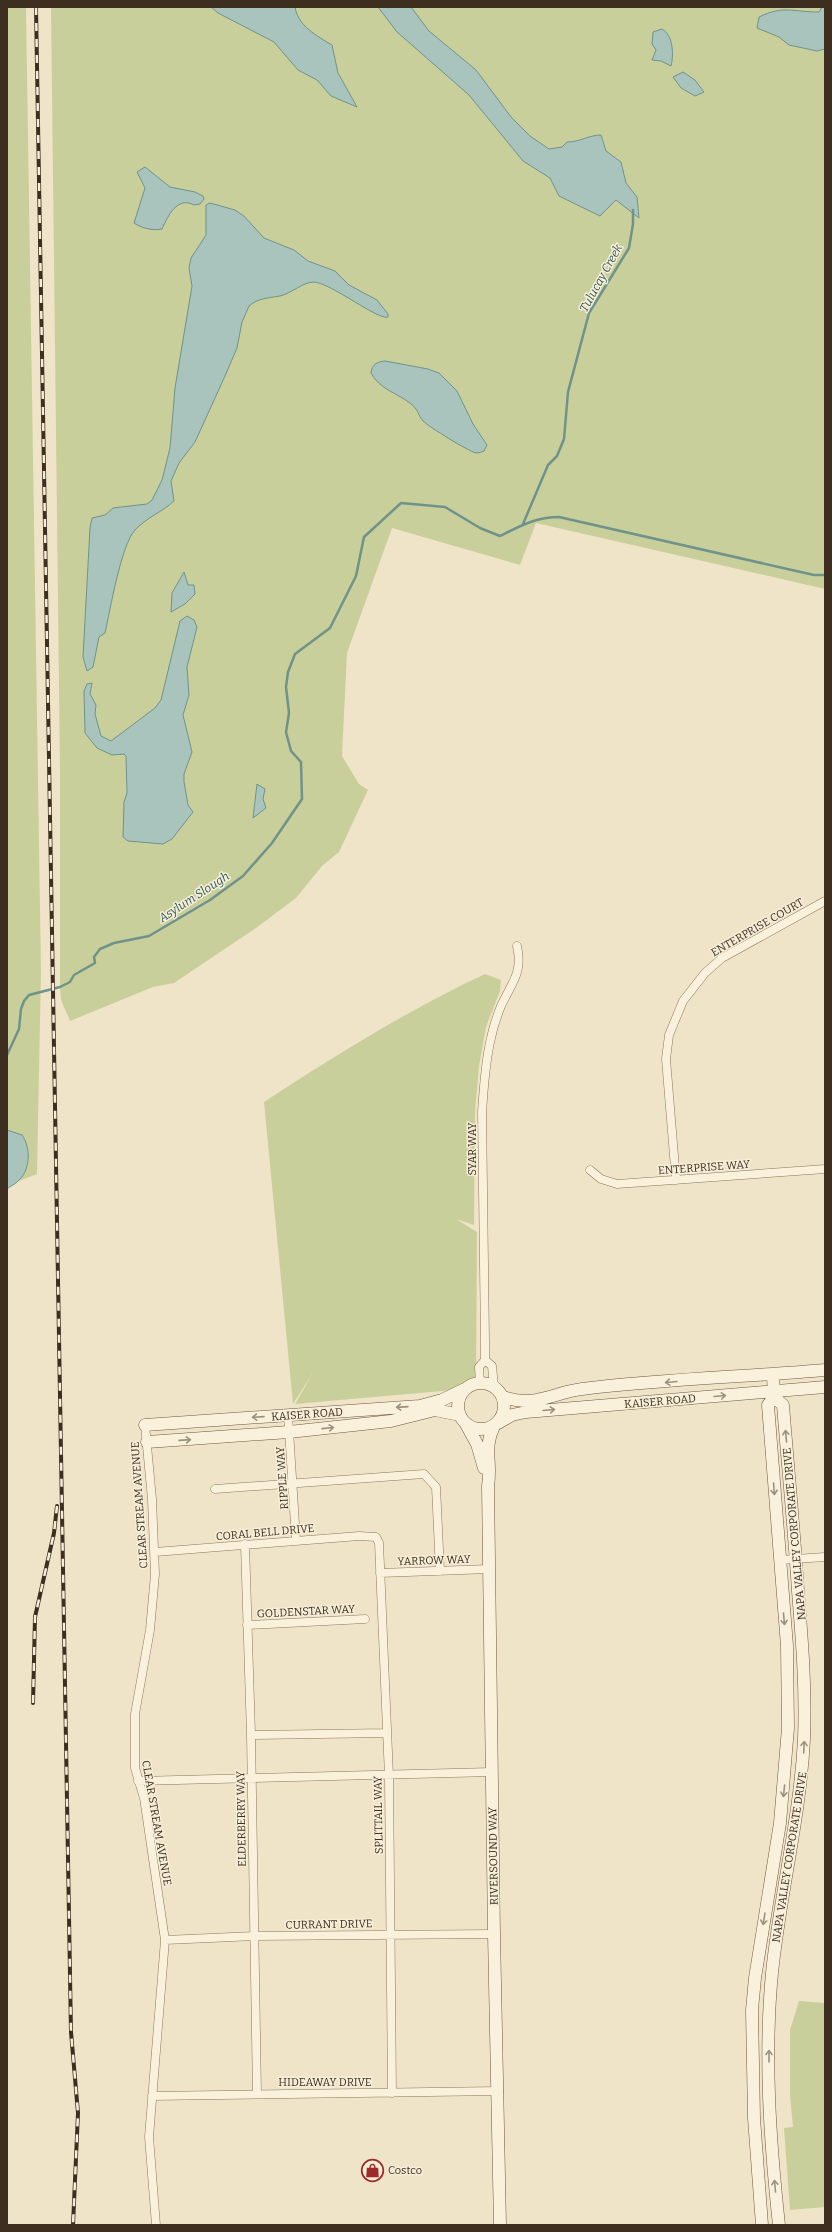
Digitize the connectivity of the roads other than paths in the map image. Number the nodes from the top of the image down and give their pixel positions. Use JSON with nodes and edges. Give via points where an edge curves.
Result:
{"nodes":[{"id":1,"x":825,"y":901,"type":"edge"},
{"id":2,"x":517,"y":946,"type":"dead end"},
{"id":3,"x":825,"y":1169,"type":"edge"},
{"id":4,"x":590,"y":1170,"type":"dead end"},
{"id":5,"x":676,"y":1180,"type":"junction"},
{"id":6,"x":485,"y":1360,"type":"junction"},
{"id":7,"x":825,"y":1370,"type":"edge"},
{"id":8,"x":773,"y":1375,"type":"junction"},
{"id":9,"x":480,"y":1383,"type":"junction"},
{"id":10,"x":494,"y":1387,"type":"junction"},
{"id":11,"x":825,"y":1387,"type":"edge"},
{"id":12,"x":466,"y":1389,"type":"junction"},
{"id":13,"x":774,"y":1394,"type":"junction"},
{"id":14,"x":503,"y":1397,"type":"junction"},
{"id":15,"x":288,"y":1415,"type":"junction"},
{"id":16,"x":463,"y":1420,"type":"junction"},
{"id":17,"x":496,"y":1424,"type":"junction"},
{"id":18,"x":145,"y":1425,"type":"joint"},
{"id":19,"x":289,"y":1432,"type":"junction"},
{"id":20,"x":146,"y":1442,"type":"junction"},
{"id":21,"x":294,"y":1483,"type":"junction"},
{"id":22,"x":488,"y":1486,"type":"junction"},
{"id":23,"x":215,"y":1489,"type":"dead end"},
{"id":24,"x":376,"y":1537,"type":"joint"},
{"id":25,"x":296,"y":1540,"type":"junction"},
{"id":26,"x":245,"y":1544,"type":"junction"},
{"id":27,"x":155,"y":1552,"type":"junction"},
{"id":28,"x":825,"y":1557,"type":"edge"},
{"id":29,"x":796,"y":1559,"type":"junction"},
{"id":30,"x":780,"y":1560,"type":"junction"},
{"id":31,"x":489,"y":1569,"type":"junction"},
{"id":32,"x":440,"y":1571,"type":"junction"},
{"id":33,"x":380,"y":1573,"type":"junction"},
{"id":34,"x":365,"y":1619,"type":"dead end"},
{"id":35,"x":248,"y":1625,"type":"junction"},
{"id":36,"x":387,"y":1733,"type":"junction"},
{"id":37,"x":252,"y":1735,"type":"junction"},
{"id":38,"x":492,"y":1772,"type":"junction"},
{"id":39,"x":389,"y":1776,"type":"junction"},
{"id":40,"x":252,"y":1779,"type":"junction"},
{"id":41,"x":138,"y":1781,"type":"junction"},
{"id":42,"x":494,"y":1934,"type":"junction"},
{"id":43,"x":390,"y":1935,"type":"junction"},
{"id":44,"x":254,"y":1936,"type":"junction"},
{"id":45,"x":165,"y":1940,"type":"junction"},
{"id":46,"x":754,"y":1978,"type":"junction"},
{"id":47,"x":772,"y":1979,"type":"junction"},
{"id":48,"x":499,"y":2091,"type":"junction"},
{"id":49,"x":392,"y":2093,"type":"junction"},
{"id":50,"x":257,"y":2094,"type":"junction"},
{"id":51,"x":152,"y":2096,"type":"junction"},
{"id":52,"x":156,"y":2225,"type":"edge"},
{"id":53,"x":500,"y":2225,"type":"edge"},
{"id":54,"x":762,"y":2225,"type":"edge"},
{"id":55,"x":779,"y":2225,"type":"edge"}],
"edges":[{"from":1,"to":5,"type":"street","name":"ENTERPRISE COURT","via":[[722,958],[698,981],[683,1001],[669,1035],[666,1059]]},
{"from":2,"to":6,"type":"street","name":"SYAR WAY","via":[[520,959],[518,971],[494,1026],[485,1080],[482,1119]]},
{"from":3,"to":5,"type":"street","name":"ENTERPRISE WAY"},
{"from":4,"to":5,"type":"street","name":"ENTERPRISE WAY","via":[[601,1179],[618,1184]]},
{"from":6,"to":9,"type":"street","name":"SYAR WAY","via":[[480,1368]]},
{"from":6,"to":10,"type":"street","name":"SYAR WAY","via":[[492,1366]]},
{"from":7,"to":8,"type":"street","name":"KAISER ROAD"},
{"from":8,"to":13,"type":"street","name":"NAPA VALLEY CORPORATE DRIVE"},
{"from":8,"to":14,"type":"street","name":"KAISER ROAD","one_way":true,"via":[[581,1389],[531,1402],[517,1402]]},
{"from":9,"to":10,"type":"street"},
{"from":9,"to":12,"type":"street"},
{"from":10,"to":14,"type":"street"},
{"from":11,"to":13,"type":"street","name":"KAISER ROAD"},
{"from":12,"to":15,"type":"street","name":"KAISER ROAD","one_way":true,"via":[[420,1406]]},
{"from":12,"to":16,"type":"street","via":[[459,1399]]},
{"from":17,"to":13,"type":"street","name":"KAISER ROAD","one_way":true,"via":[[512,1415],[526,1412]]},
{"from":29,"to":13,"type":"street","name":"NAPA VALLEY CORPORATE DRIVE","one_way":true,"via":[[783,1405]]},
{"from":13,"to":30,"type":"street","name":"NAPA VALLEY CORPORATE DRIVE","one_way":true,"via":[[768,1405]]},
{"from":14,"to":17,"type":"street","via":[[504,1411]]},
{"from":15,"to":18,"type":"street","name":"KAISER ROAD","one_way":true},
{"from":15,"to":19,"type":"street","name":"RIPPLE WAY"},
{"from":16,"to":17,"type":"street","via":[[480,1430]]},
{"from":19,"to":16,"type":"street","name":"KAISER ROAD","one_way":true,"via":[[392,1421],[435,1410]]},
{"from":16,"to":22,"type":"street","name":"RIVERSOUND WAY","via":[[477,1444]]},
{"from":17,"to":22,"type":"street","name":"RIVERSOUND WAY","via":[[489,1436],[487,1447],[490,1464]]},
{"from":18,"to":20,"type":"street","name":"CLEAR STREAM AVENUE"},
{"from":20,"to":19,"type":"street","name":"KAISER ROAD","one_way":true},
{"from":19,"to":21,"type":"street","name":"RIPPLE WAY"},
{"from":20,"to":27,"type":"street","name":"CLEAR STREAM AVENUE"},
{"from":21,"to":23,"type":"street"},
{"from":21,"to":25,"type":"street","name":"RIPPLE WAY"},
{"from":21,"to":32,"type":"street","via":[[424,1474],[436,1486]]},
{"from":22,"to":31,"type":"street","name":"RIVERSOUND WAY"},
{"from":24,"to":25,"type":"street","name":"CORAL BELL DRIVE"},
{"from":24,"to":33,"type":"street","name":"SPLITTAIL WAY","via":[[379,1543]]},
{"from":25,"to":26,"type":"street","name":"CORAL BELL DRIVE"},
{"from":26,"to":27,"type":"street","name":"CORAL BELL DRIVE"},
{"from":26,"to":35,"type":"street","name":"ELDERBERRY WAY"},
{"from":27,"to":41,"type":"street","name":"CLEAR STREAM AVENUE","via":[[154,1599],[135,1714],[135,1768]]},
{"from":28,"to":29,"type":"street"},
{"from":29,"to":30,"type":"street"},
{"from":47,"to":29,"type":"street","name":"NAPA VALLEY CORPORATE DRIVE","one_way":true,"via":[[780,1913],[794,1839],[803,1759],[805,1671]]},
{"from":30,"to":46,"type":"street","name":"NAPA VALLEY CORPORATE DRIVE","one_way":true,"via":[[786,1646],[787,1763],[780,1822]]},
{"from":31,"to":32,"type":"street","name":"YARROW WAY"},
{"from":31,"to":38,"type":"street","name":"RIVERSOUND WAY"},
{"from":32,"to":33,"type":"street","name":"YARROW WAY"},
{"from":33,"to":36,"type":"street","name":"SPLITTAIL WAY"},
{"from":34,"to":35,"type":"street","name":"GOLDENSTAR WAY"},
{"from":35,"to":37,"type":"street","name":"ELDERBERRY WAY"},
{"from":36,"to":37,"type":"street"},
{"from":36,"to":39,"type":"street","name":"SPLITTAIL WAY"},
{"from":37,"to":40,"type":"street","name":"ELDERBERRY WAY"},
{"from":38,"to":39,"type":"street"},
{"from":38,"to":42,"type":"street","name":"RIVERSOUND WAY"},
{"from":39,"to":40,"type":"street"},
{"from":39,"to":43,"type":"street","name":"SPLITTAIL WAY"},
{"from":40,"to":41,"type":"street"},
{"from":40,"to":44,"type":"street","name":"ELDERBERRY WAY"},
{"from":41,"to":45,"type":"street","name":"CLEAR STREAM AVENUE","via":[[144,1798]]},
{"from":42,"to":43,"type":"street","name":"CURRANT DRIVE"},
{"from":42,"to":48,"type":"street","name":"RIVERSOUND WAY"},
{"from":43,"to":44,"type":"street","name":"CURRANT DRIVE"},
{"from":43,"to":49,"type":"street","name":"SPLITTAIL WAY"},
{"from":44,"to":45,"type":"street","name":"CURRANT DRIVE"},
{"from":44,"to":50,"type":"street","name":"ELDERBERRY WAY"},
{"from":45,"to":51,"type":"street","name":"CLEAR STREAM AVENUE"},
{"from":46,"to":47,"type":"street"},
{"from":46,"to":54,"type":"street","name":"NAPA VALLEY CORPORATE DRIVE","via":[[752,2071]]},
{"from":55,"to":47,"type":"street","name":"NAPA VALLEY CORPORATE DRIVE","one_way":true,"via":[[769,2087]]},
{"from":48,"to":49,"type":"street","name":"HIDEAWAY DRIVE"},
{"from":48,"to":53,"type":"street","name":"RIVERSOUND WAY"},
{"from":49,"to":50,"type":"street","name":"HIDEAWAY DRIVE"},
{"from":50,"to":51,"type":"street","name":"HIDEAWAY DRIVE"},
{"from":51,"to":52,"type":"street","name":"CLEAR STREAM AVENUE","via":[[149,2137]]}]}
